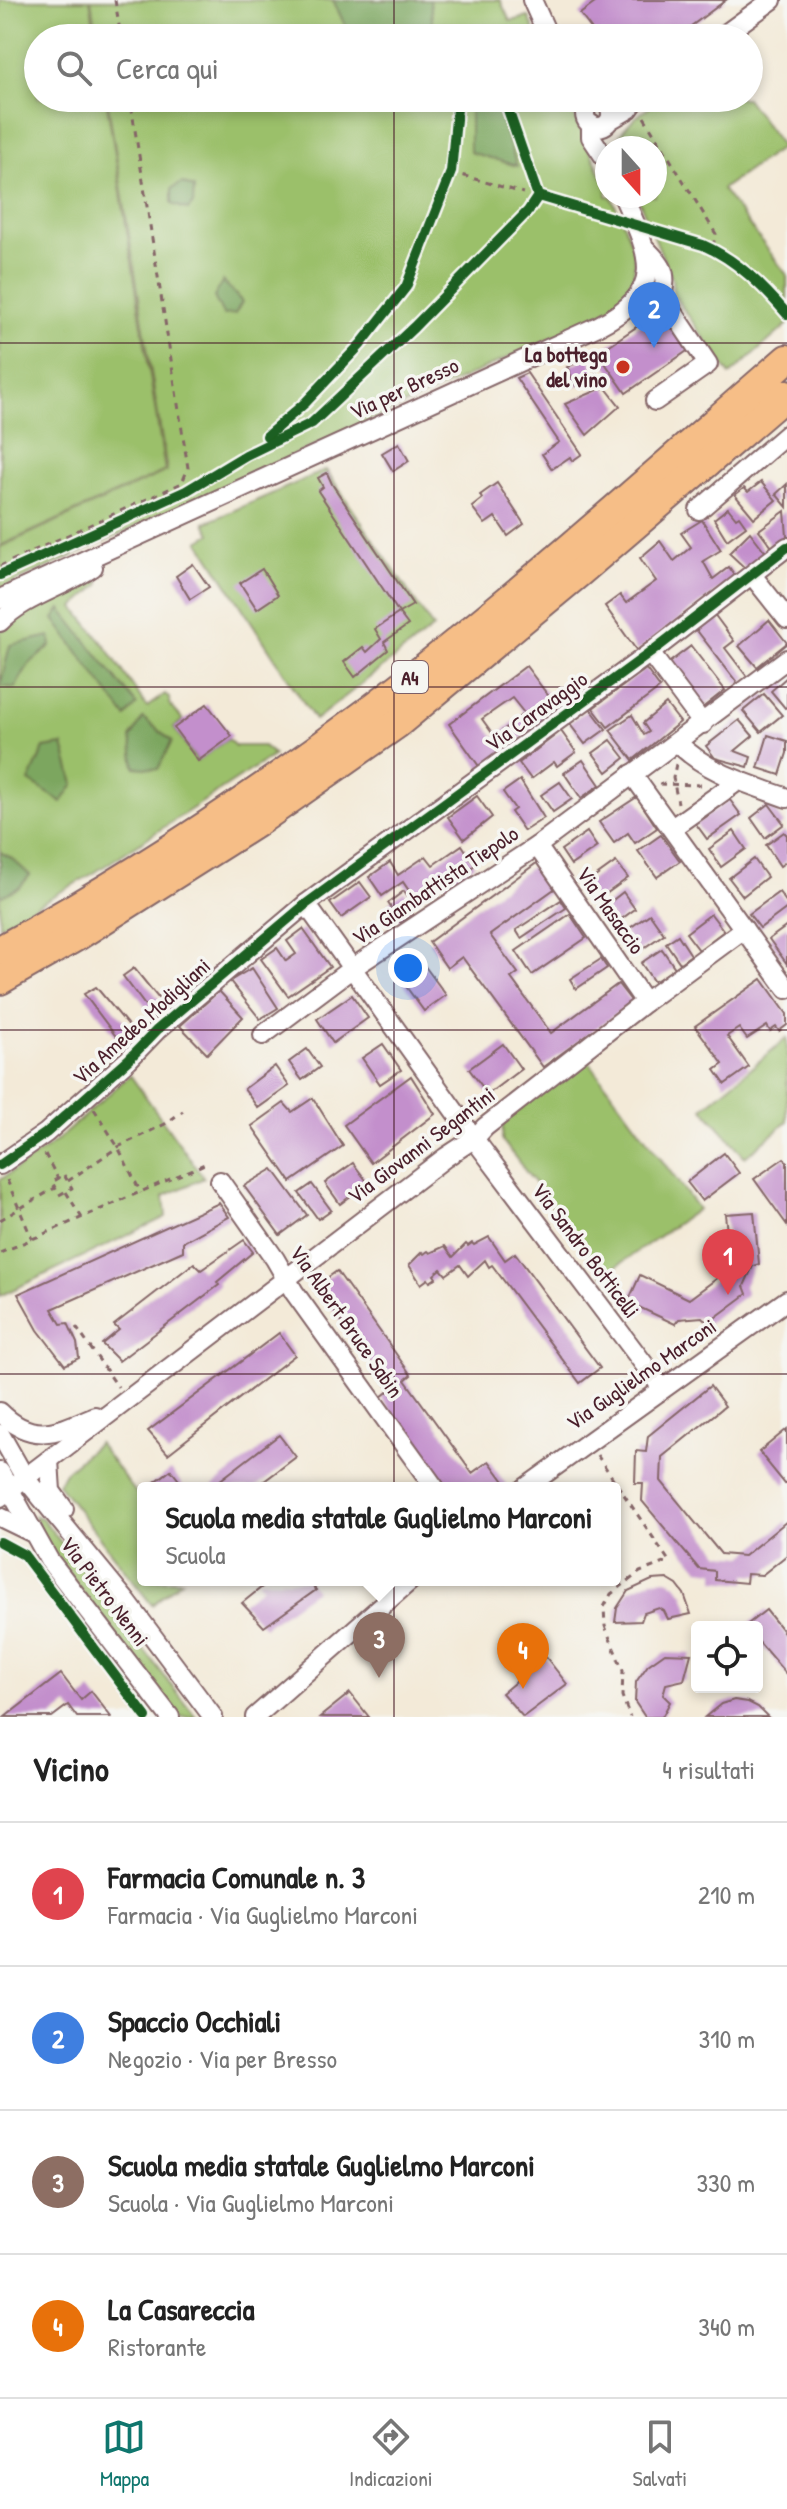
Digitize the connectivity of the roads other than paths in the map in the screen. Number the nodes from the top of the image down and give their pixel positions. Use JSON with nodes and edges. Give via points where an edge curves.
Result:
{"nodes":[{"id":1,"x":772,"y":0,"type":"edge"},
{"id":2,"x":535,"y":6,"type":"edge"},
{"id":3,"x":545,"y":24,"type":"edge"},
{"id":4,"x":739,"y":24,"type":"edge"},
{"id":5,"x":596,"y":112,"type":"edge"},
{"id":6,"x":601,"y":136,"type":"edge"},
{"id":7,"x":628,"y":208,"type":"edge"},
{"id":8,"x":645,"y":247,"type":"junction"},
{"id":9,"x":663,"y":292,"type":"junction"},
{"id":10,"x":624,"y":312,"type":"junction"},
{"id":11,"x":787,"y":359,"type":"edge"},
{"id":12,"x":787,"y":394,"type":"edge"},
{"id":13,"x":655,"y":401,"type":"dead end"},
{"id":14,"x":787,"y":434,"type":"edge"},
{"id":15,"x":699,"y":510,"type":"dead end"},
{"id":16,"x":134,"y":538,"type":"junction"},
{"id":17,"x":787,"y":547,"type":"edge"},
{"id":18,"x":752,"y":575,"type":"junction"},
{"id":19,"x":0,"y":599,"type":"edge"},
{"id":20,"x":787,"y":619,"type":"edge"},
{"id":21,"x":0,"y":622,"type":"edge"},
{"id":22,"x":650,"y":653,"type":"junction"},
{"id":23,"x":787,"y":659,"type":"edge"},
{"id":24,"x":703,"y":724,"type":"junction"},
{"id":25,"x":683,"y":748,"type":"junction"},
{"id":26,"x":632,"y":774,"type":"junction"},
{"id":27,"x":738,"y":781,"type":"junction"},
{"id":28,"x":784,"y":801,"type":"edge"},
{"id":29,"x":672,"y":828,"type":"junction"},
{"id":30,"x":537,"y":846,"type":"junction"},
{"id":31,"x":306,"y":904,"type":"junction"},
{"id":32,"x":744,"y":929,"type":"junction"},
{"id":33,"x":0,"y":950,"type":"edge"},
{"id":34,"x":354,"y":967,"type":"junction"},
{"id":35,"x":0,"y":980,"type":"edge"},
{"id":36,"x":787,"y":989,"type":"edge"},
{"id":37,"x":645,"y":1002,"type":"junction"},
{"id":38,"x":263,"y":1035,"type":"dead end"},
{"id":39,"x":475,"y":1138,"type":"junction"},
{"id":40,"x":3,"y":1172,"type":"edge"},
{"id":41,"x":220,"y":1181,"type":"dead end"},
{"id":42,"x":286,"y":1278,"type":"junction"},
{"id":43,"x":787,"y":1300,"type":"edge"},
{"id":44,"x":662,"y":1388,"type":"junction"},
{"id":45,"x":123,"y":1402,"type":"junction"},
{"id":46,"x":0,"y":1412,"type":"edge"},
{"id":47,"x":0,"y":1434,"type":"edge"},
{"id":48,"x":49,"y":1460,"type":"junction"},
{"id":49,"x":0,"y":1472,"type":"edge"},
{"id":50,"x":25,"y":1478,"type":"junction"},
{"id":51,"x":431,"y":1482,"type":"edge"},
{"id":52,"x":533,"y":1482,"type":"edge"},
{"id":53,"x":4,"y":1494,"type":"edge"},
{"id":54,"x":0,"y":1517,"type":"edge"},
{"id":55,"x":34,"y":1533,"type":"junction"},
{"id":56,"x":96,"y":1565,"type":"junction"},
{"id":57,"x":404,"y":1586,"type":"edge"},
{"id":58,"x":170,"y":1717,"type":"edge"},
{"id":59,"x":213,"y":1717,"type":"edge"},
{"id":60,"x":255,"y":1717,"type":"edge"}],
"edges":[{"from":1,"to":4,"type":"street"},
{"from":2,"to":3,"type":"street"},
{"from":5,"to":6,"type":"street"},
{"from":7,"to":8,"type":"street"},
{"from":8,"to":9,"type":"street","via":[[666,278]]},
{"from":8,"to":10,"type":"street","via":[[642,291]]},
{"from":9,"to":10,"type":"street","name":"Via per Bresso"},
{"from":9,"to":13,"type":"street","via":[[708,364]]},
{"from":10,"to":16,"type":"street","name":"Via per Bresso"},
{"from":11,"to":33,"type":"highway","number":"A4","via":[[563,554],[371,709],[242,802]]},
{"from":12,"to":35,"type":"highway","number":"A4","via":[[397,724],[256,823]]},
{"from":14,"to":15,"type":"street"},
{"from":16,"to":19,"type":"street","name":"Via per Bresso"},
{"from":16,"to":21,"type":"street","via":[[70,582],[19,605]]},
{"from":17,"to":18,"type":"street","name":"Via Caravaggio"},
{"from":18,"to":20,"type":"street"},
{"from":18,"to":22,"type":"street","name":"Via Caravaggio"},
{"from":22,"to":24,"type":"street"},
{"from":22,"to":31,"type":"street","name":"Via Caravaggio"},
{"from":23,"to":24,"type":"street","name":"Via Giambattista Tiepolo"},
{"from":24,"to":25,"type":"street","name":"Via Giambattista Tiepolo"},
{"from":25,"to":26,"type":"street","name":"Via Giambattista Tiepolo"},
{"from":25,"to":27,"type":"street"},
{"from":26,"to":29,"type":"street"},
{"from":26,"to":30,"type":"street","name":"Via Giambattista Tiepolo"},
{"from":27,"to":28,"type":"street"},
{"from":27,"to":29,"type":"street"},
{"from":29,"to":32,"type":"street"},
{"from":30,"to":34,"type":"street","name":"Via Giambattista Tiepolo"},
{"from":30,"to":37,"type":"street","name":"Via Masaccio"},
{"from":31,"to":34,"type":"street","name":"Via Sandro Botticelli"},
{"from":31,"to":40,"type":"street","name":"Via Amedeo Modigliani","via":[[157,1030]]},
{"from":32,"to":36,"type":"street"},
{"from":32,"to":37,"type":"street","name":"Via Giovanni Segantini"},
{"from":34,"to":38,"type":"street","name":"Via Giambattista Tiepolo"},
{"from":34,"to":39,"type":"street","name":"Via Sandro Botticelli"},
{"from":37,"to":39,"type":"street","name":"Via Giovanni Segantini"},
{"from":39,"to":42,"type":"street","name":"Via Giovanni Segantini"},
{"from":39,"to":44,"type":"street","name":"Via Sandro Botticelli"},
{"from":41,"to":42,"type":"street","name":"Via Albert Bruce Sabin"},
{"from":42,"to":45,"type":"street","name":"Via Giovanni Segantini"},
{"from":42,"to":51,"type":"street","name":"Via Albert Bruce Sabin"},
{"from":43,"to":44,"type":"street","name":"Via Guglielmo Marconi"},
{"from":44,"to":52,"type":"street","name":"Via Guglielmo Marconi"},
{"from":45,"to":46,"type":"street","via":[[76,1424],[32,1433]]},
{"from":45,"to":48,"type":"street","name":"Via Giovanni Segantini"},
{"from":47,"to":50,"type":"street"},
{"from":48,"to":50,"type":"street","name":"Via Giovanni Segantini"},
{"from":48,"to":56,"type":"street","via":[[51,1491],[94,1550]]},
{"from":49,"to":53,"type":"street"},
{"from":50,"to":53,"type":"street","name":"Via Giovanni Segantini"},
{"from":50,"to":56,"type":"street","name":"Via Pietro Nenni"},
{"from":53,"to":55,"type":"street","name":"Via Pietro Nenni"},
{"from":54,"to":55,"type":"street"},
{"from":55,"to":58,"type":"street","name":"Via Pietro Nenni"},
{"from":56,"to":59,"type":"street","name":"Via Pietro Nenni"},
{"from":57,"to":60,"type":"street"}]}
